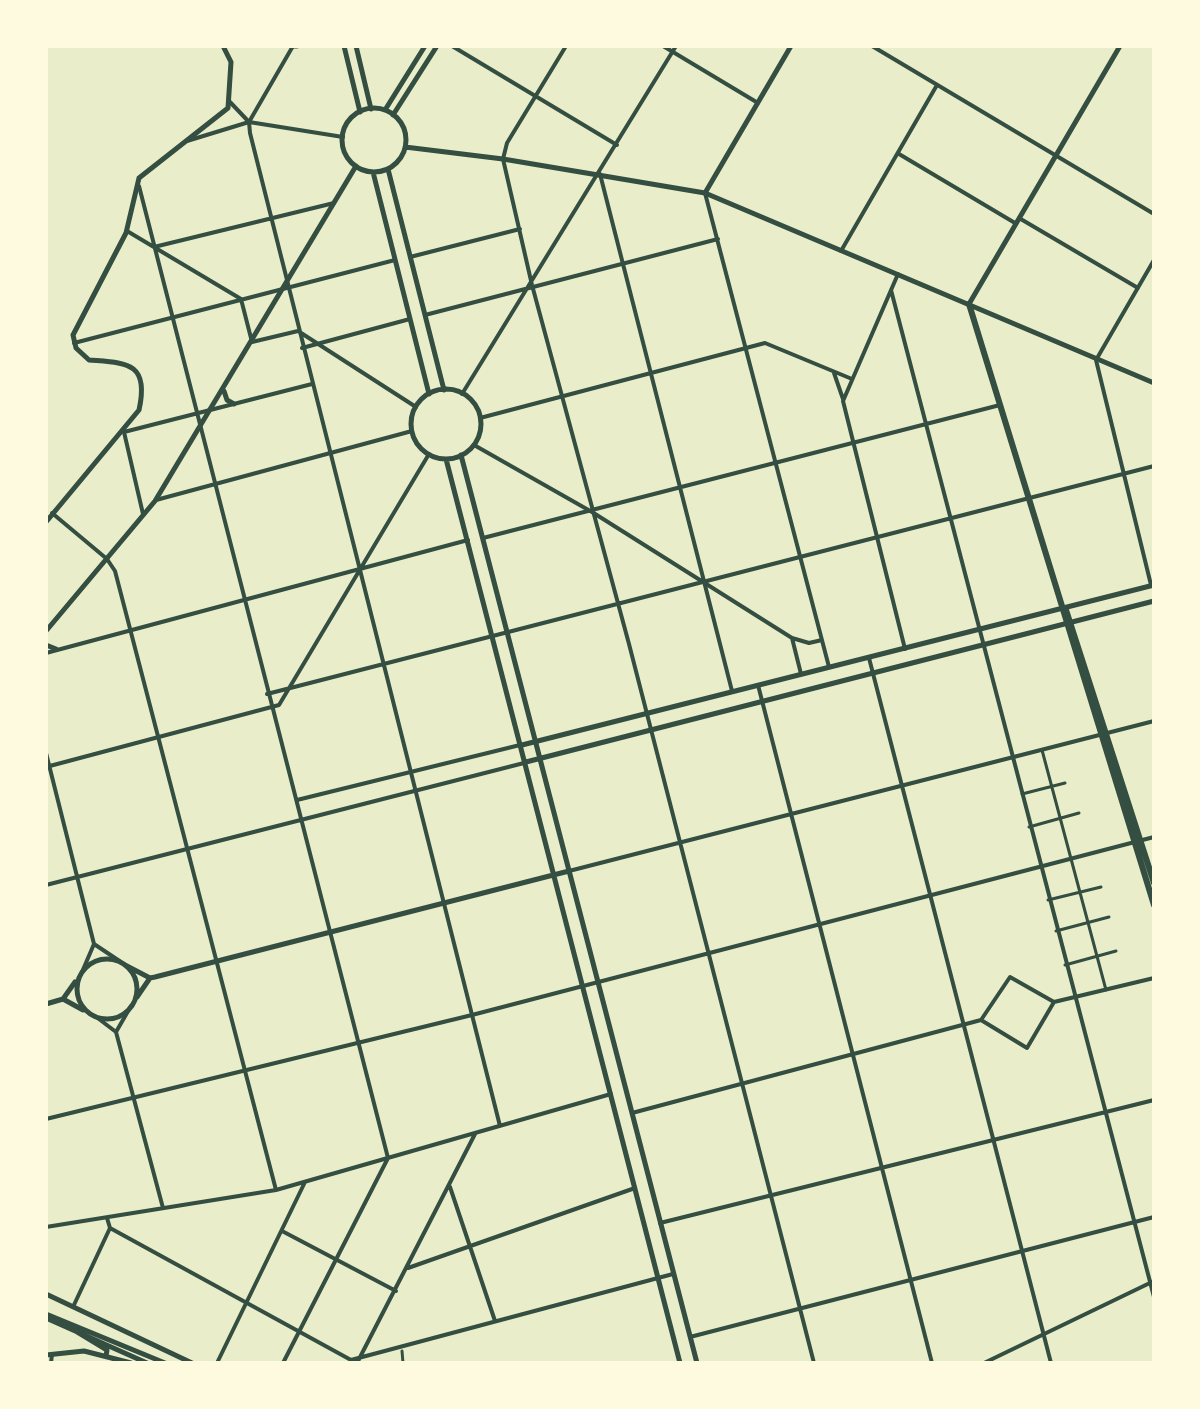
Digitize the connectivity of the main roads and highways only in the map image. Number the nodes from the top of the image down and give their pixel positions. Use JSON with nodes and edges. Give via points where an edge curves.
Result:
{"nodes":[{"id":1,"x":223,"y":46,"type":"edge"},
{"id":2,"x":344,"y":46,"type":"edge"},
{"id":3,"x":356,"y":46,"type":"edge"},
{"id":4,"x":425,"y":46,"type":"edge"},
{"id":5,"x":437,"y":46,"type":"edge"},
{"id":6,"x":791,"y":46,"type":"edge"},
{"id":7,"x":1120,"y":46,"type":"edge"},
{"id":8,"x":371,"y":109,"type":"junction"},
{"id":9,"x":385,"y":110,"type":"junction"},
{"id":10,"x":360,"y":112,"type":"junction"},
{"id":11,"x":393,"y":115,"type":"junction"},
{"id":12,"x":405,"y":147,"type":"junction"},
{"id":13,"x":356,"y":166,"type":"junction"},
{"id":14,"x":388,"y":169,"type":"junction"},
{"id":15,"x":373,"y":172,"type":"junction"},
{"id":16,"x":705,"y":193,"type":"junction"},
{"id":17,"x":969,"y":304,"type":"junction"},
{"id":18,"x":1154,"y":383,"type":"edge"},
{"id":19,"x":224,"y":390,"type":"junction"},
{"id":20,"x":444,"y":390,"type":"junction"},
{"id":21,"x":429,"y":394,"type":"junction"},
{"id":22,"x":234,"y":404,"type":"road end"},
{"id":23,"x":461,"y":455,"type":"junction"},
{"id":24,"x":446,"y":459,"type":"junction"},
{"id":25,"x":46,"y":522,"type":"edge"},
{"id":26,"x":1152,"y":585,"type":"edge"},
{"id":27,"x":1154,"y":601,"type":"edge"},
{"id":28,"x":1064,"y":607,"type":"junction"},
{"id":29,"x":1069,"y":622,"type":"junction"},
{"id":30,"x":46,"y":631,"type":"edge"},
{"id":31,"x":46,"y":645,"type":"edge"},
{"id":32,"x":56,"y":649,"type":"road end"},
{"id":33,"x":535,"y":742,"type":"junction"},
{"id":34,"x":522,"y":745,"type":"junction"},
{"id":35,"x":539,"y":759,"type":"junction"},
{"id":36,"x":526,"y":762,"type":"junction"},
{"id":37,"x":1138,"y":841,"type":"junction"},
{"id":38,"x":569,"y":871,"type":"junction"},
{"id":39,"x":555,"y":874,"type":"junction"},
{"id":40,"x":1154,"y":883,"type":"edge"},
{"id":41,"x":1154,"y":905,"type":"edge"},
{"id":42,"x":123,"y":963,"type":"junction"},
{"id":43,"x":81,"y":974,"type":"junction"},
{"id":44,"x":150,"y":978,"type":"junction"},
{"id":45,"x":63,"y":999,"type":"junction"},
{"id":46,"x":46,"y":1004,"type":"edge"},
{"id":47,"x":133,"y":1004,"type":"junction"},
{"id":48,"x":93,"y":1015,"type":"junction"},
{"id":49,"x":46,"y":1294,"type":"edge"},
{"id":50,"x":46,"y":1316,"type":"edge"},
{"id":51,"x":74,"y":1330,"type":"junction"},
{"id":52,"x":49,"y":1354,"type":"edge"},
{"id":53,"x":106,"y":1356,"type":"junction"},
{"id":54,"x":131,"y":1363,"type":"edge"},
{"id":55,"x":147,"y":1363,"type":"edge"},
{"id":56,"x":165,"y":1363,"type":"edge"},
{"id":57,"x":192,"y":1363,"type":"edge"},
{"id":58,"x":680,"y":1363,"type":"edge"},
{"id":59,"x":697,"y":1363,"type":"edge"}],
"edges":[{"from":1,"to":25,"type":"main road","via":[[231,60],[230,102],[222,114],[137,180],[127,231],[76,328],[74,343],[89,360],[123,361],[134,369],[141,401],[124,432]]},
{"from":2,"to":10,"type":"main road"},
{"from":3,"to":8,"type":"main road"},
{"from":4,"to":9,"type":"main road"},
{"from":5,"to":11,"type":"main road"},
{"from":6,"to":16,"type":"main road"},
{"from":7,"to":17,"type":"main road"},
{"from":8,"to":9,"type":"main road"},
{"from":8,"to":10,"type":"main road"},
{"from":9,"to":11,"type":"main road"},
{"from":10,"to":13,"type":"main road","via":[[349,121],[343,137],[346,155]]},
{"from":11,"to":12,"type":"main road","via":[[404,130]]},
{"from":12,"to":14,"type":"main road"},
{"from":12,"to":16,"type":"main road"},
{"from":13,"to":15,"type":"main road"},
{"from":13,"to":19,"type":"main road"},
{"from":14,"to":15,"type":"main road"},
{"from":14,"to":20,"type":"main road"},
{"from":15,"to":21,"type":"main road"},
{"from":16,"to":17,"type":"main road"},
{"from":17,"to":18,"type":"main road"},
{"from":17,"to":28,"type":"main road"},
{"from":19,"to":22,"type":"main road"},
{"from":19,"to":30,"type":"main road","via":[[144,516]]},
{"from":20,"to":21,"type":"main road"},
{"from":20,"to":23,"type":"main road","via":[[462,394],[480,418],[474,445]]},
{"from":21,"to":24,"type":"main road","via":[[416,407],[412,431],[419,446]]},
{"from":23,"to":24,"type":"main road"},
{"from":23,"to":33,"type":"main road"},
{"from":24,"to":34,"type":"main road"},
{"from":26,"to":28,"type":"main road"},
{"from":27,"to":29,"type":"main road"},
{"from":28,"to":29,"type":"main road"},
{"from":28,"to":33,"type":"main road"},
{"from":29,"to":35,"type":"main road"},
{"from":29,"to":37,"type":"main road"},
{"from":31,"to":32,"type":"main road"},
{"from":33,"to":34,"type":"main road"},
{"from":33,"to":35,"type":"main road"},
{"from":34,"to":36,"type":"main road"},
{"from":35,"to":36,"type":"main road"},
{"from":35,"to":38,"type":"main road"},
{"from":36,"to":39,"type":"main road"},
{"from":37,"to":40,"type":"main road"},
{"from":37,"to":41,"type":"main road"},
{"from":38,"to":39,"type":"main road"},
{"from":38,"to":59,"type":"main road"},
{"from":39,"to":44,"type":"main road"},
{"from":39,"to":58,"type":"main road"},
{"from":42,"to":43,"type":"main road","via":[[99,959]]},
{"from":42,"to":44,"type":"main road"},
{"from":42,"to":47,"type":"main road","via":[[136,981]]},
{"from":43,"to":45,"type":"main road"},
{"from":43,"to":48,"type":"main road","via":[[78,996]]},
{"from":44,"to":47,"type":"main road"},
{"from":45,"to":46,"type":"main road"},
{"from":45,"to":48,"type":"main road"},
{"from":47,"to":48,"type":"main road","via":[[114,1018]]},
{"from":49,"to":57,"type":"main road"},
{"from":50,"to":51,"type":"main road"},
{"from":50,"to":56,"type":"main road"},
{"from":51,"to":53,"type":"main road","via":[[107,1350]]},
{"from":51,"to":55,"type":"main road"},
{"from":52,"to":53,"type":"main road","via":[[84,1351]]},
{"from":53,"to":54,"type":"main road"}]}
